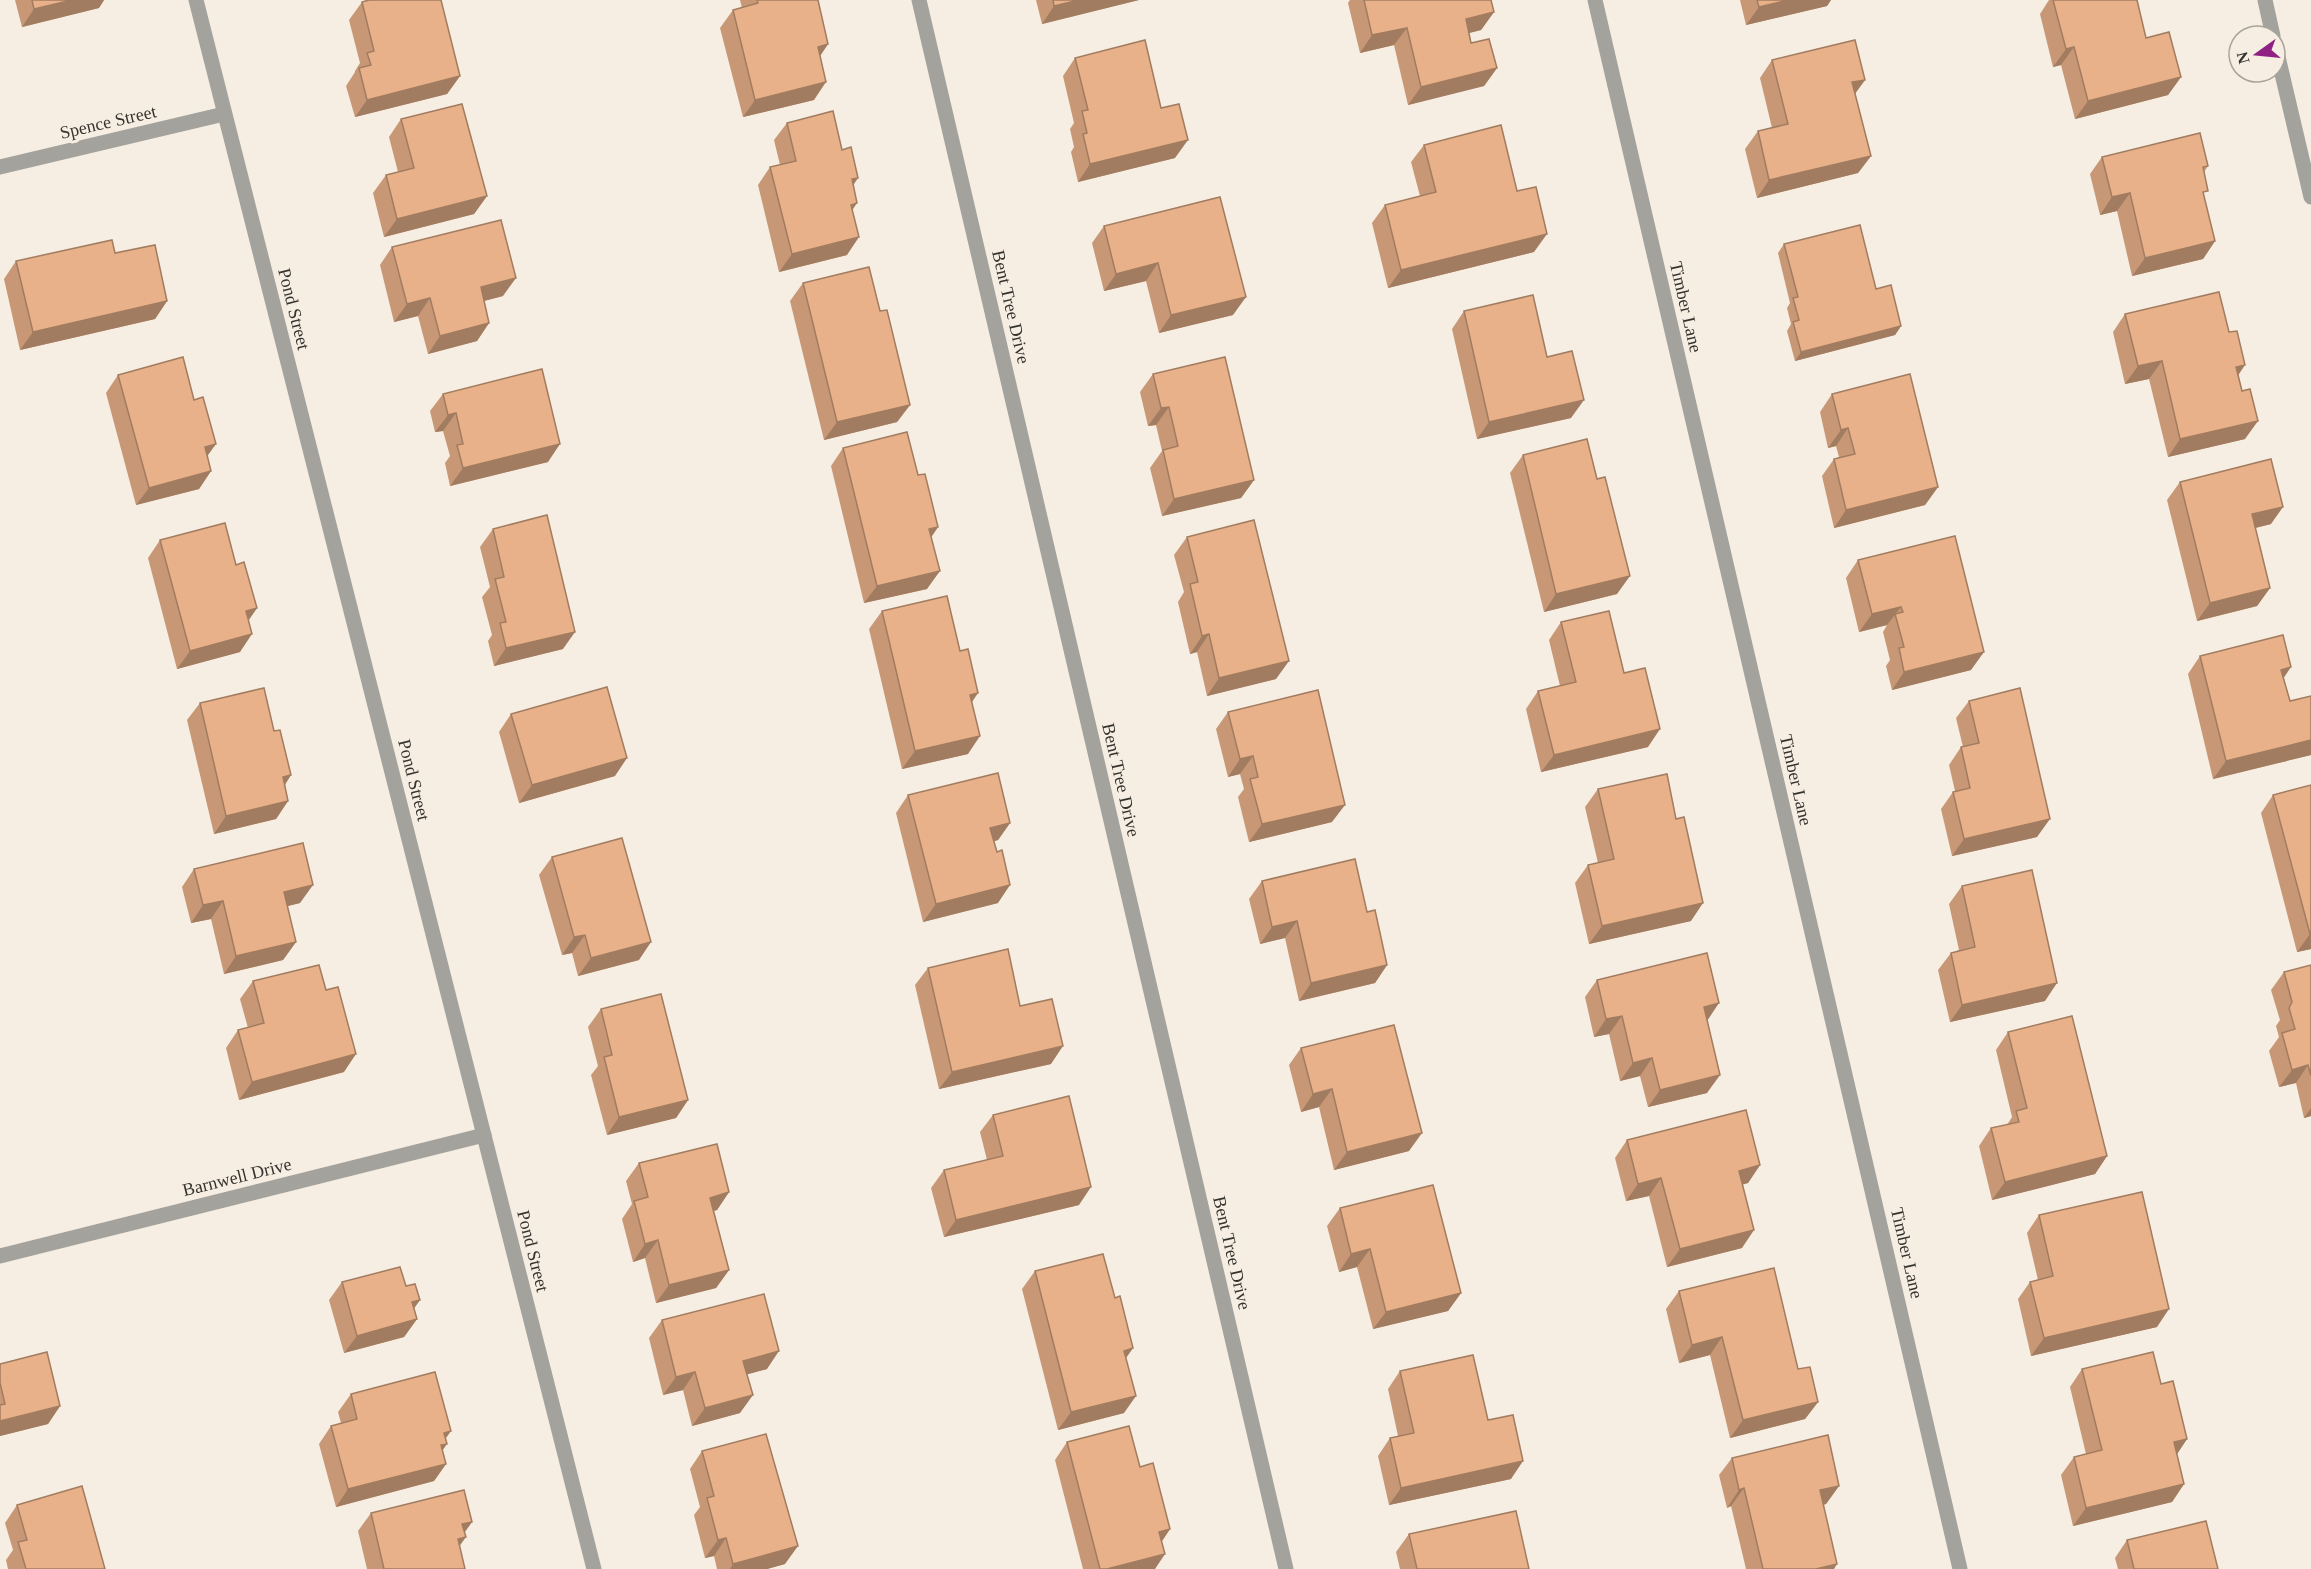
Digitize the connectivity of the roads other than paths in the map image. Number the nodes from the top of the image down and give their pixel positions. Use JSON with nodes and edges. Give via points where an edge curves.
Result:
{"nodes":[{"id":1,"x":196,"y":0,"type":"edge"},
{"id":2,"x":919,"y":0,"type":"edge"},
{"id":3,"x":1595,"y":0,"type":"edge"},
{"id":4,"x":2265,"y":0,"type":"edge"},
{"id":5,"x":2270,"y":24,"type":"edge"},
{"id":6,"x":2284,"y":84,"type":"edge"},
{"id":7,"x":225,"y":114,"type":"junction"},
{"id":8,"x":0,"y":167,"type":"edge"},
{"id":9,"x":2311,"y":197,"type":"edge"},
{"id":10,"x":484,"y":1135,"type":"junction"},
{"id":11,"x":0,"y":1256,"type":"edge"},
{"id":12,"x":594,"y":1569,"type":"edge"},
{"id":13,"x":1286,"y":1569,"type":"edge"},
{"id":14,"x":1960,"y":1569,"type":"edge"}],
"edges":[{"from":1,"to":7,"type":"street","name":"Pond Street"},
{"from":2,"to":13,"type":"street","name":"Bent Tree Drive"},
{"from":3,"to":14,"type":"street","name":"Timber Lane"},
{"from":4,"to":5,"type":"street"},
{"from":6,"to":9,"type":"street"},
{"from":7,"to":8,"type":"street","name":"Spence Street"},
{"from":7,"to":10,"type":"street","name":"Pond Street"},
{"from":10,"to":11,"type":"street","name":"Barnwell Drive"},
{"from":10,"to":12,"type":"street","name":"Pond Street"}]}
